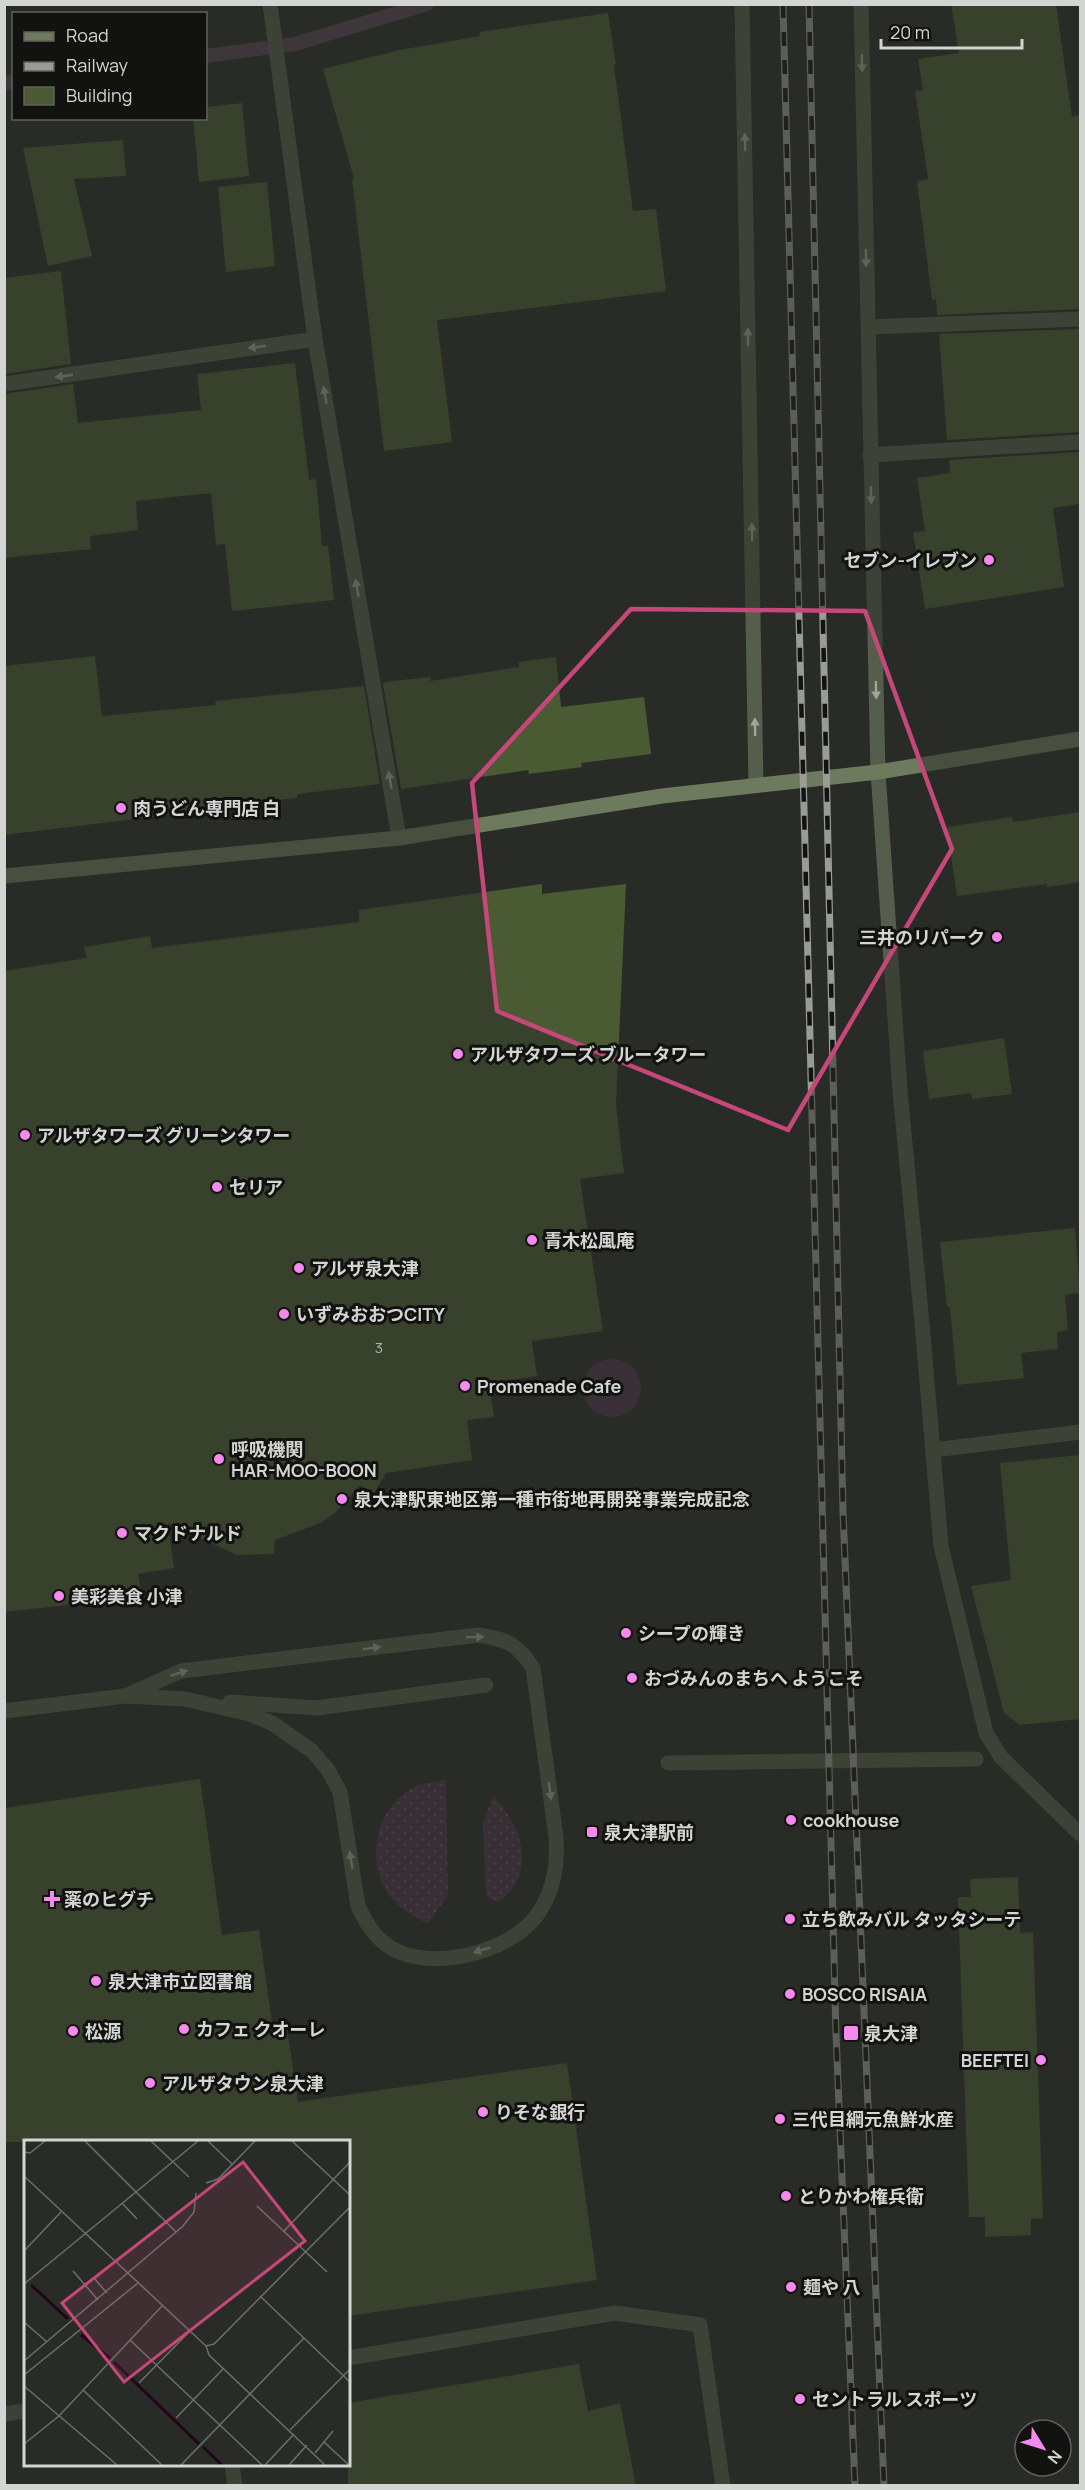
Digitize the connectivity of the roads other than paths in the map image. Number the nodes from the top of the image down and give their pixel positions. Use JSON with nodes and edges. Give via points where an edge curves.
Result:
{"nodes":[{"id":1,"x":742,"y":4,"type":"edge"},
{"id":2,"x":861,"y":4,"type":"edge"},
{"id":3,"x":271,"y":10,"type":"edge"},
{"id":4,"x":1080,"y":319,"type":"edge"},
{"id":5,"x":868,"y":327,"type":"junction"},
{"id":6,"x":315,"y":339,"type":"junction"},
{"id":7,"x":4,"y":384,"type":"edge"},
{"id":8,"x":1080,"y":442,"type":"edge"},
{"id":9,"x":870,"y":455,"type":"junction"},
{"id":10,"x":1080,"y":739,"type":"edge"},
{"id":11,"x":878,"y":772,"type":"junction"},
{"id":12,"x":756,"y":785,"type":"junction"},
{"id":13,"x":399,"y":838,"type":"junction"},
{"id":14,"x":4,"y":876,"type":"edge"},
{"id":15,"x":1080,"y":1432,"type":"edge"},
{"id":16,"x":933,"y":1450,"type":"junction"},
{"id":17,"x":486,"y":1685,"type":"dead end"},
{"id":18,"x":125,"y":1696,"type":"junction"},
{"id":19,"x":185,"y":1699,"type":"junction"},
{"id":20,"x":4,"y":1712,"type":"edge"},
{"id":21,"x":976,"y":1759,"type":"dead end"},
{"id":22,"x":668,"y":1763,"type":"dead end"},
{"id":23,"x":1080,"y":1834,"type":"edge"},
{"id":24,"x":350,"y":2358,"type":"edge"},
{"id":25,"x":24,"y":2411,"type":"edge"},
{"id":26,"x":4,"y":2414,"type":"edge"},
{"id":27,"x":232,"y":2466,"type":"edge"},
{"id":28,"x":235,"y":2486,"type":"edge"},
{"id":29,"x":723,"y":2486,"type":"edge"}],
"edges":[{"from":12,"to":1,"type":"street","one_way":true},
{"from":2,"to":5,"type":"street","one_way":true},
{"from":3,"to":6,"type":"street"},
{"from":4,"to":5,"type":"street"},
{"from":5,"to":9,"type":"street"},
{"from":6,"to":7,"type":"street","one_way":true},
{"from":13,"to":6,"type":"street","one_way":true},
{"from":8,"to":9,"type":"street"},
{"from":9,"to":11,"type":"street","one_way":true},
{"from":10,"to":11,"type":"street"},
{"from":11,"to":12,"type":"street"},
{"from":11,"to":16,"type":"street","via":[[900,1091]]},
{"from":12,"to":13,"type":"street"},
{"from":13,"to":14,"type":"street"},
{"from":15,"to":16,"type":"street"},
{"from":16,"to":23,"type":"street","via":[[941,1546],[986,1733],[1001,1757]]},
{"from":17,"to":19,"type":"street","via":[[317,1708]]},
{"from":18,"to":19,"type":"street"},
{"from":18,"to":19,"type":"street","one_way":true,"via":[[181,1671],[478,1635],[501,1638],[521,1651],[533,1668],[556,1838],[554,1880],[547,1899],[521,1931],[484,1950],[425,1959],[391,1948],[376,1936],[358,1906],[340,1792],[328,1770],[312,1751],[272,1723]]},
{"from":18,"to":20,"type":"street"},
{"from":21,"to":22,"type":"street"},
{"from":24,"to":29,"type":"street","via":[[615,2313],[700,2325]]},
{"from":25,"to":26,"type":"street"},
{"from":27,"to":28,"type":"street"}]}
